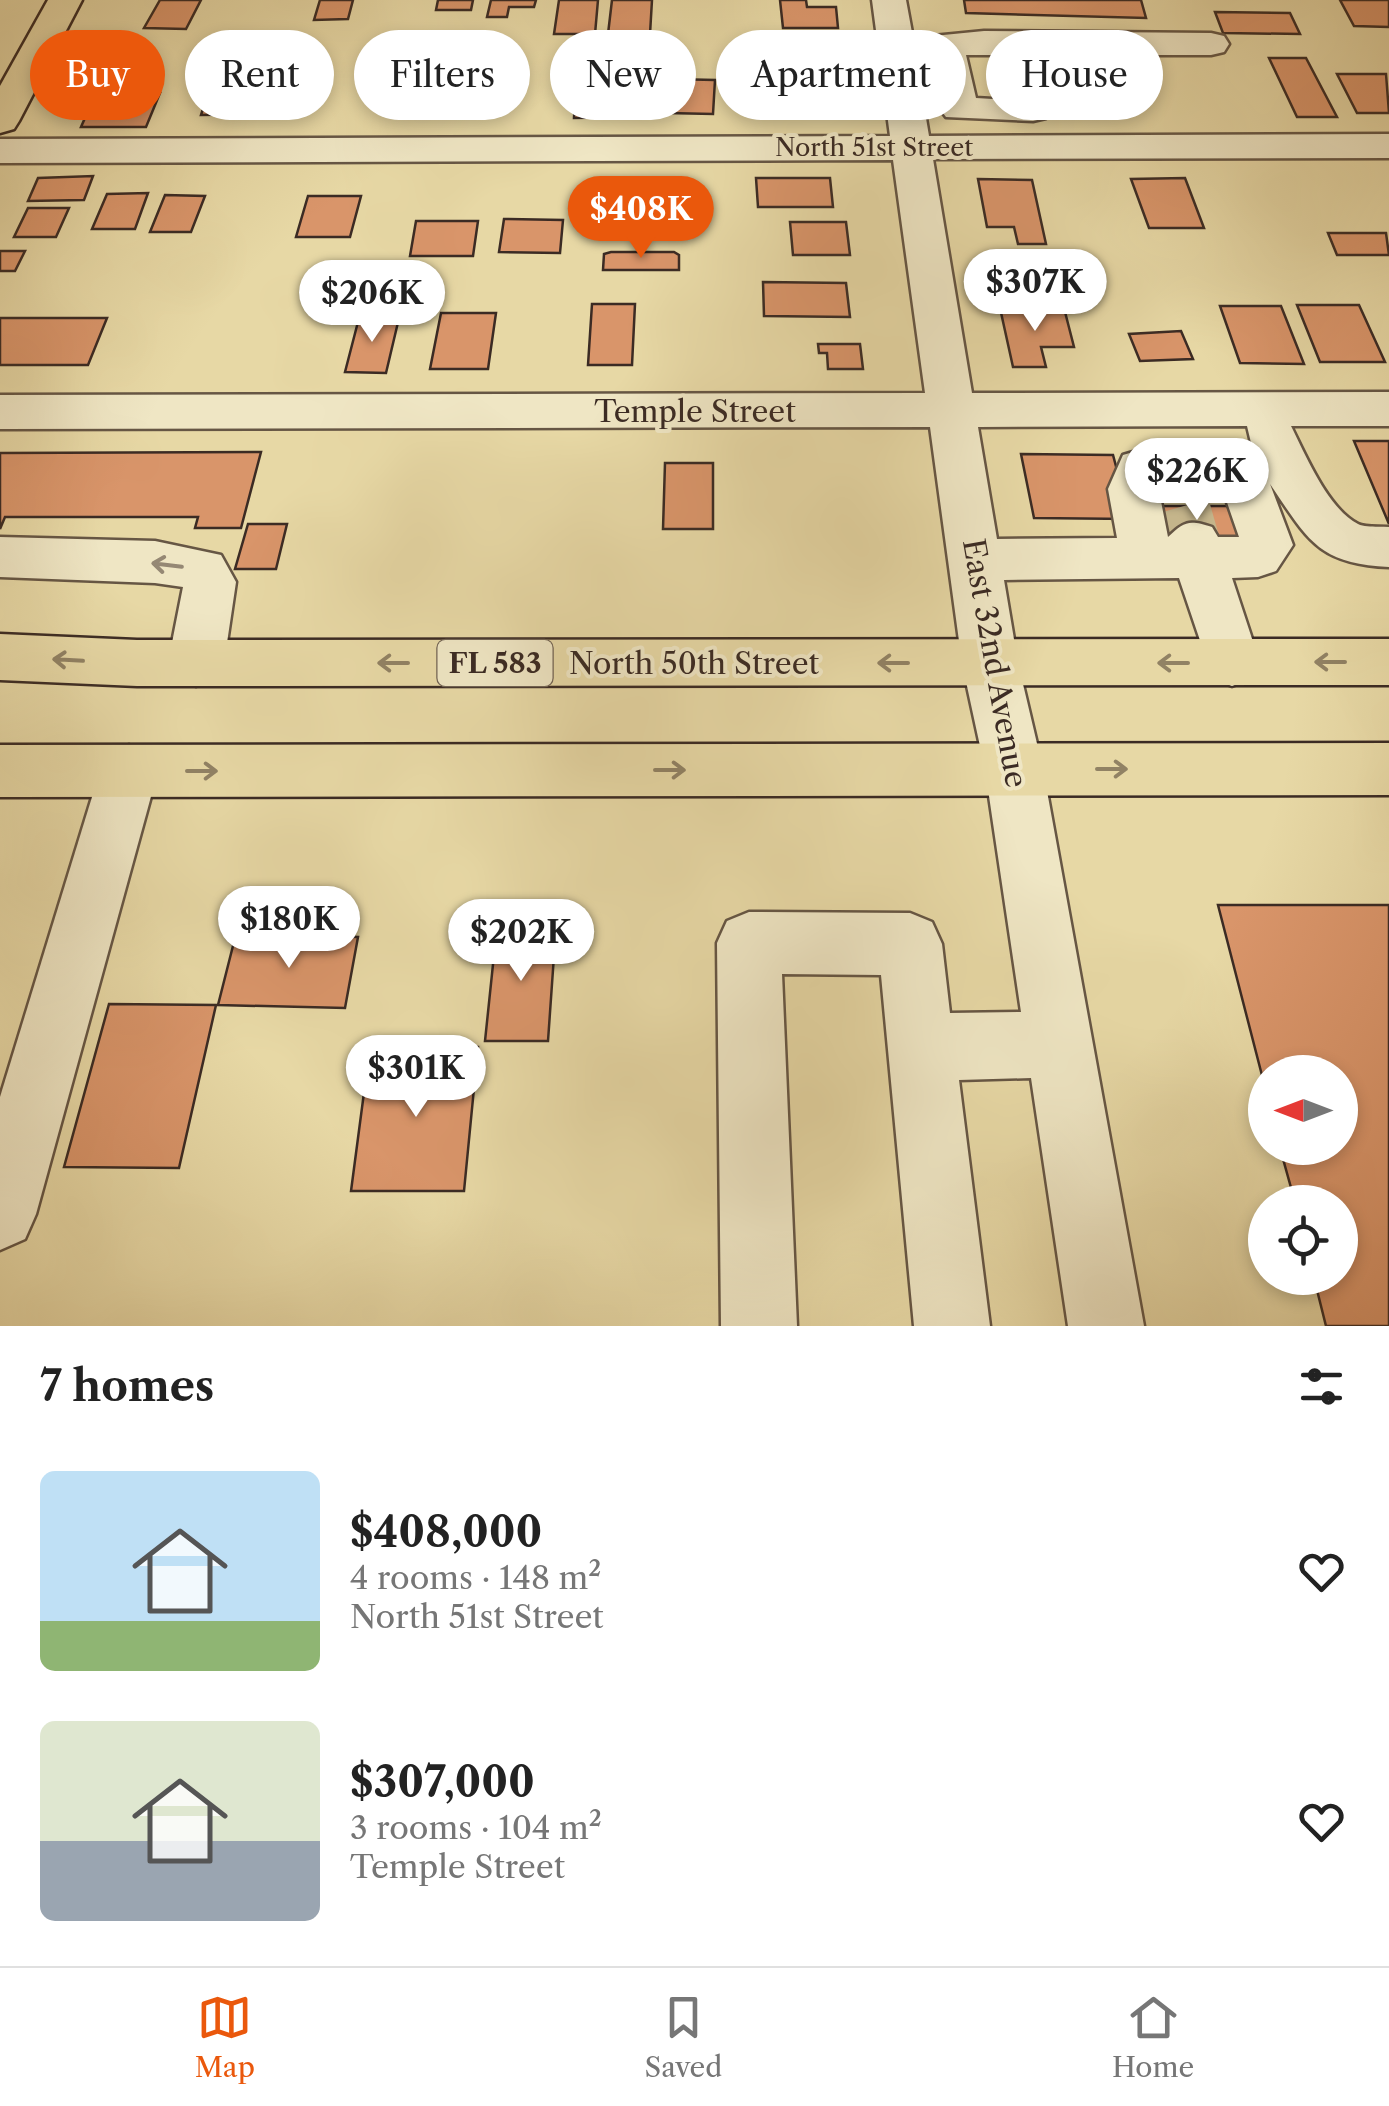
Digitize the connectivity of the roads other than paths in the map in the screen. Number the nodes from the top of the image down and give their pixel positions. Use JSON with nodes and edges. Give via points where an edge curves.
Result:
{"nodes":[{"id":1,"x":65,"y":0,"type":"edge"},
{"id":2,"x":889,"y":0,"type":"edge"},
{"id":3,"x":894,"y":30,"type":"edge"},
{"id":4,"x":966,"y":44,"type":"edge"},
{"id":5,"x":1211,"y":44,"type":"dead end"},
{"id":6,"x":908,"y":120,"type":"edge"},
{"id":7,"x":930,"y":120,"type":"edge"},
{"id":8,"x":0,"y":121,"type":"edge"},
{"id":9,"x":909,"y":128,"type":"junction"},
{"id":10,"x":1389,"y":146,"type":"edge"},
{"id":11,"x":0,"y":151,"type":"edge"},
{"id":12,"x":1261,"y":409,"type":"junction"},
{"id":13,"x":1389,"y":409,"type":"edge"},
{"id":14,"x":952,"y":410,"type":"junction"},
{"id":15,"x":1156,"y":410,"type":"junction"},
{"id":16,"x":0,"y":412,"type":"edge"},
{"id":17,"x":1260,"y":466,"type":"junction"},
{"id":18,"x":1180,"y":526,"type":"junction"},
{"id":19,"x":1389,"y":547,"type":"edge"},
{"id":20,"x":0,"y":557,"type":"edge"},
{"id":21,"x":974,"y":560,"type":"junction"},
{"id":22,"x":0,"y":657,"type":"edge"},
{"id":23,"x":1389,"y":662,"type":"edge"},
{"id":24,"x":196,"y":663,"type":"junction"},
{"id":25,"x":1232,"y":663,"type":"junction"},
{"id":26,"x":990,"y":664,"type":"junction"},
{"id":27,"x":1389,"y":769,"type":"edge"},
{"id":28,"x":1014,"y":770,"type":"junction"},
{"id":29,"x":0,"y":771,"type":"edge"},
{"id":30,"x":129,"y":771,"type":"junction"},
{"id":31,"x":1059,"y":1044,"type":"junction"},
{"id":32,"x":922,"y":1047,"type":"junction"},
{"id":33,"x":0,"y":1214,"type":"edge"},
{"id":34,"x":759,"y":1326,"type":"edge"},
{"id":35,"x":952,"y":1326,"type":"edge"},
{"id":36,"x":1106,"y":1326,"type":"edge"}],
"edges":[{"from":1,"to":8,"type":"main road"},
{"from":2,"to":3,"type":"street","name":"East 32nd Avenue"},
{"from":4,"to":5,"type":"street"},
{"from":6,"to":9,"type":"street","name":"East 32nd Avenue"},
{"from":7,"to":9,"type":"street"},
{"from":9,"to":10,"type":"street","name":"North 51st Street"},
{"from":9,"to":11,"type":"street","name":"North 51st Street"},
{"from":9,"to":14,"type":"street","name":"East 32nd Avenue"},
{"from":12,"to":13,"type":"street","name":"Temple Street"},
{"from":12,"to":15,"type":"street","name":"Temple Street"},
{"from":12,"to":17,"type":"street"},
{"from":14,"to":15,"type":"street","name":"Temple Street"},
{"from":14,"to":16,"type":"street","name":"Temple Street"},
{"from":14,"to":21,"type":"street","name":"East 32nd Avenue"},
{"from":15,"to":18,"type":"street"},
{"from":17,"to":18,"type":"street"},
{"from":17,"to":18,"type":"street","via":[[1267,545],[1258,557]]},
{"from":17,"to":19,"type":"street","via":[[1343,540]]},
{"from":18,"to":21,"type":"street"},
{"from":18,"to":25,"type":"street"},
{"from":24,"to":20,"type":"street","one_way":true,"via":[[210,582],[203,570]]},
{"from":21,"to":26,"type":"street","name":"East 32nd Avenue"},
{"from":24,"to":22,"type":"main road","name":"North 50th Street","number":"FL 583","one_way":true},
{"from":23,"to":25,"type":"main road","name":"North 50th Street","number":"FL 583","one_way":true},
{"from":26,"to":24,"type":"main road","name":"North 50th Street","number":"FL 583","one_way":true},
{"from":25,"to":26,"type":"main road","name":"North 50th Street","number":"FL 583","one_way":true},
{"from":26,"to":28,"type":"street","name":"East 32nd Avenue"},
{"from":28,"to":27,"type":"main road","one_way":true},
{"from":30,"to":28,"type":"main road","one_way":true},
{"from":28,"to":31,"type":"street","name":"East 32nd Avenue"},
{"from":29,"to":30,"type":"main road"},
{"from":30,"to":33,"type":"street"},
{"from":31,"to":32,"type":"street"},
{"from":31,"to":36,"type":"street","name":"East 32nd Avenue"},
{"from":32,"to":34,"type":"street","via":[[910,944],[749,943]]},
{"from":32,"to":35,"type":"street"}]}
